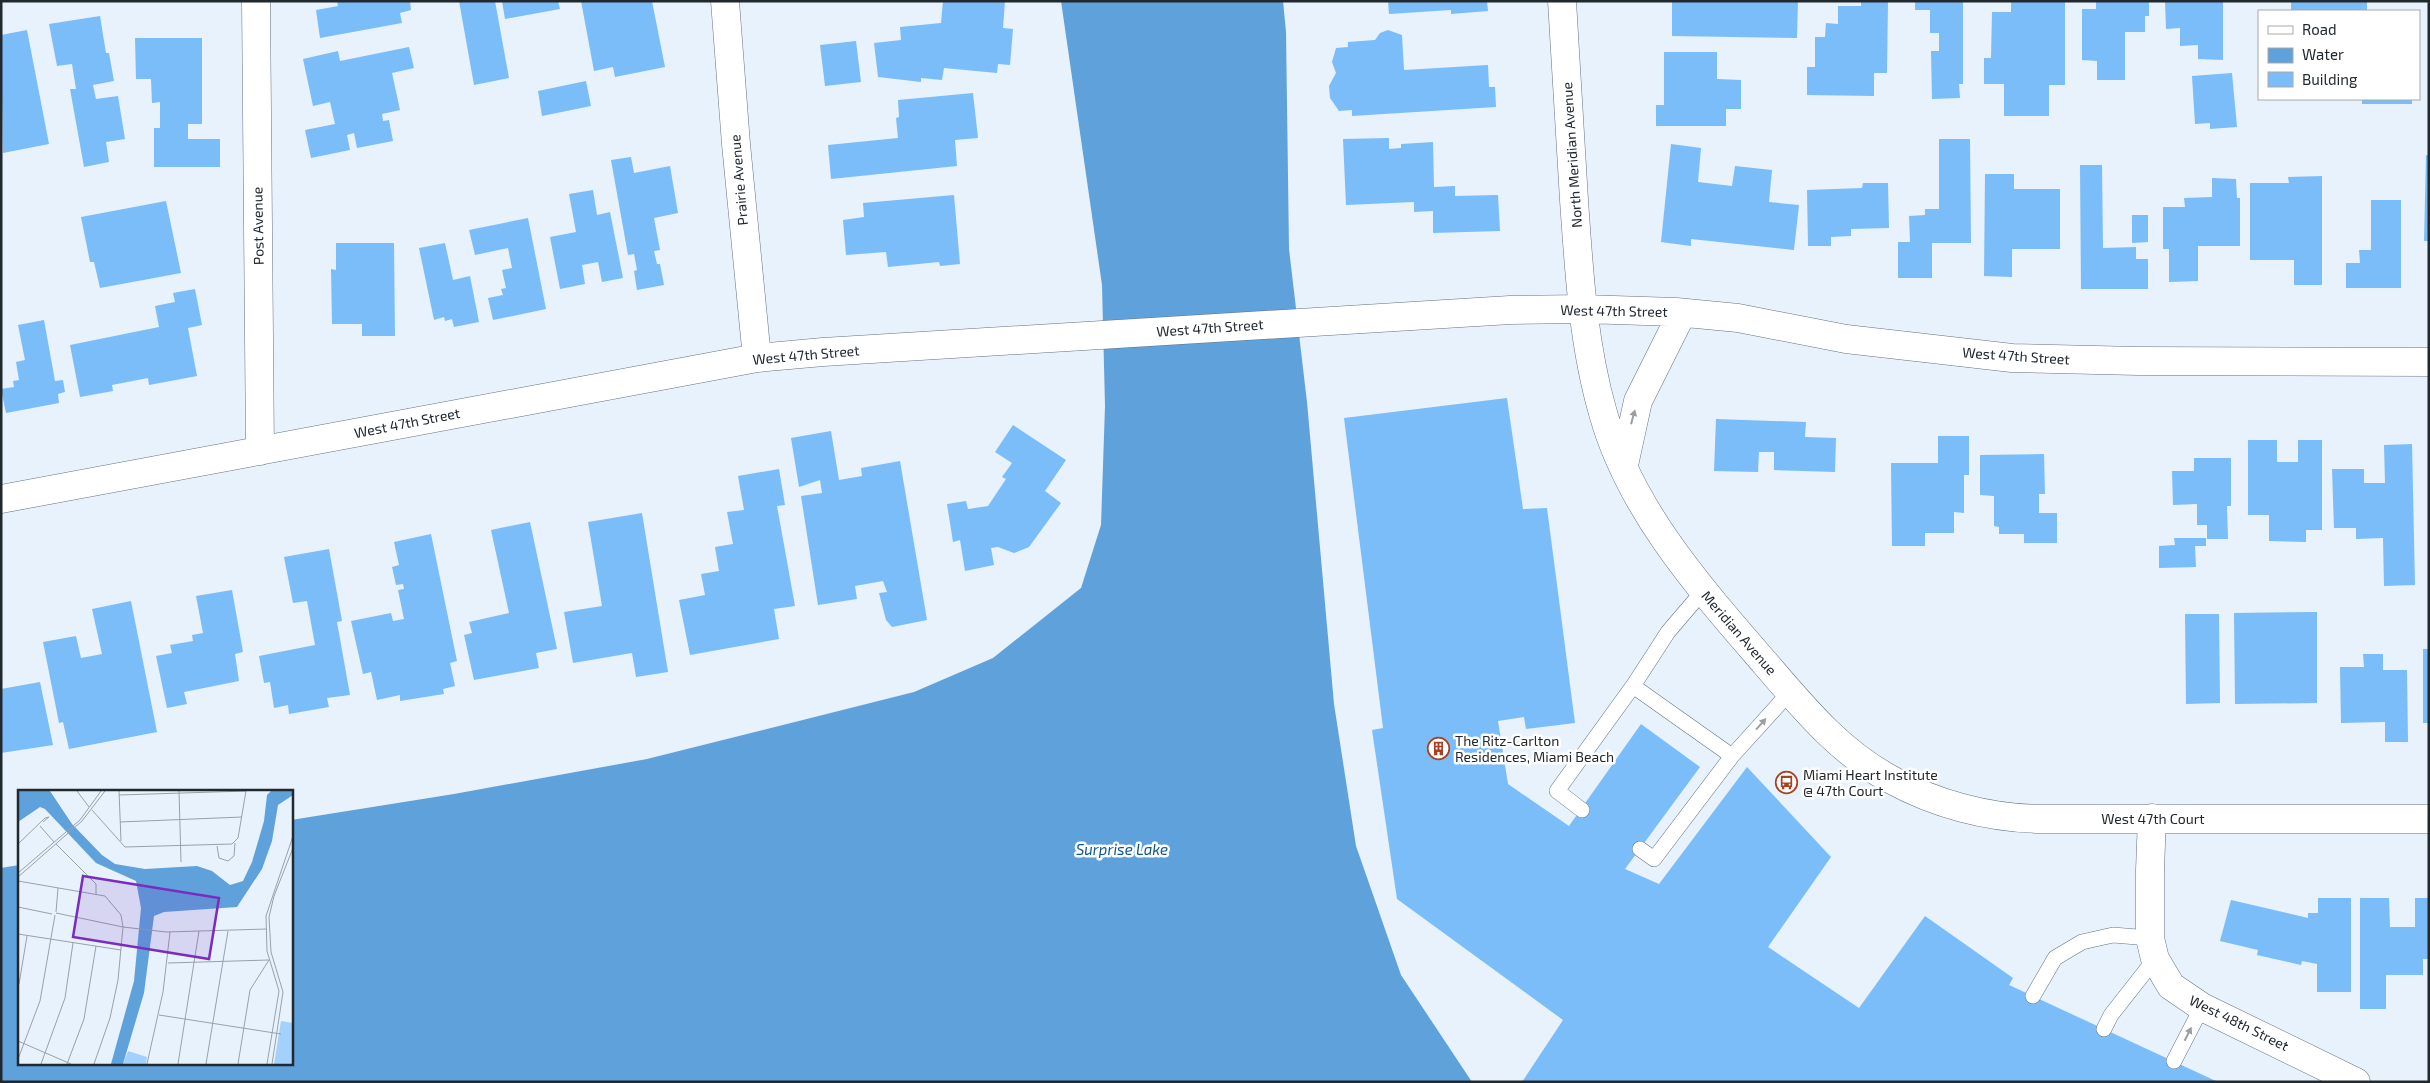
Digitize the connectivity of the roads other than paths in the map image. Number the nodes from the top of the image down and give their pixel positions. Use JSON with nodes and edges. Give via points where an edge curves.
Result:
{"nodes":[{"id":1,"x":256,"y":1,"type":"edge"},
{"id":2,"x":725,"y":1,"type":"edge"},
{"id":3,"x":1562,"y":1,"type":"edge"},
{"id":4,"x":1583,"y":309,"type":"junction"},
{"id":5,"x":1682,"y":313,"type":"junction"},
{"id":6,"x":757,"y":358,"type":"junction"},
{"id":7,"x":2429,"y":362,"type":"edge"},
{"id":8,"x":260,"y":451,"type":"junction"},
{"id":9,"x":1624,"y":465,"type":"junction"},
{"id":10,"x":1,"y":499,"type":"edge"},
{"id":11,"x":1703,"y":591,"type":"junction"},
{"id":12,"x":1633,"y":686,"type":"junction"},
{"id":13,"x":1790,"y":692,"type":"junction"},
{"id":14,"x":1732,"y":756,"type":"junction"},
{"id":15,"x":1884,"y":776,"type":"joint"},
{"id":16,"x":1582,"y":810,"type":"dead end"},
{"id":17,"x":2152,"y":818,"type":"junction"},
{"id":18,"x":2429,"y":819,"type":"edge"},
{"id":19,"x":1640,"y":849,"type":"dead end"},
{"id":20,"x":2153,"y":948,"type":"junction"},
{"id":21,"x":2032,"y":996,"type":"dead end"},
{"id":22,"x":2202,"y":1007,"type":"junction"},
{"id":23,"x":2104,"y":1029,"type":"dead end"},
{"id":24,"x":2174,"y":1061,"type":"dead end"},
{"id":25,"x":2356,"y":1082,"type":"edge"}],
"edges":[{"from":1,"to":8,"type":"street","name":"Post Avenue"},
{"from":2,"to":6,"type":"street","name":"Prairie Avenue"},
{"from":3,"to":4,"type":"street","name":"North Meridian Avenue"},
{"from":4,"to":5,"type":"street","name":"West 47th Street"},
{"from":4,"to":6,"type":"street","name":"West 47th Street","via":[[1510,310]]},
{"from":4,"to":9,"type":"street","name":"Meridian Avenue","via":[[1602,410]]},
{"from":5,"to":7,"type":"street","name":"West 47th Street","via":[[1762,321],[1895,346],[2012,358]]},
{"from":9,"to":5,"type":"street","one_way":true,"via":[[1638,401]]},
{"from":6,"to":8,"type":"street","name":"West 47th Street"},
{"from":8,"to":10,"type":"street","name":"West 47th Street"},
{"from":9,"to":11,"type":"street","name":"Meridian Avenue","via":[[1655,526]]},
{"from":11,"to":12,"type":"lane","via":[[1668,632]]},
{"from":11,"to":13,"type":"street","name":"Meridian Avenue"},
{"from":12,"to":14,"type":"lane"},
{"from":12,"to":16,"type":"lane","via":[[1557,791]]},
{"from":14,"to":13,"type":"lane","one_way":true},
{"from":13,"to":15,"type":"street","name":"Meridian Avenue","via":[[1831,736]]},
{"from":14,"to":19,"type":"lane","via":[[1654,859]]},
{"from":15,"to":17,"type":"street","name":"West 47th Court","via":[[1940,802],[1986,813],[2028,819]]},
{"from":17,"to":18,"type":"street","name":"West 47th Court"},
{"from":17,"to":20,"type":"street","name":"West 48th Street","via":[[2149,896]]},
{"from":20,"to":21,"type":"lane","via":[[2113,935],[2082,942],[2055,958]]},
{"from":20,"to":22,"type":"street","name":"West 48th Street","via":[[2171,986]]},
{"from":20,"to":23,"type":"lane"},
{"from":24,"to":22,"type":"lane","one_way":true},
{"from":22,"to":25,"type":"street","name":"West 48th Street"}]}
